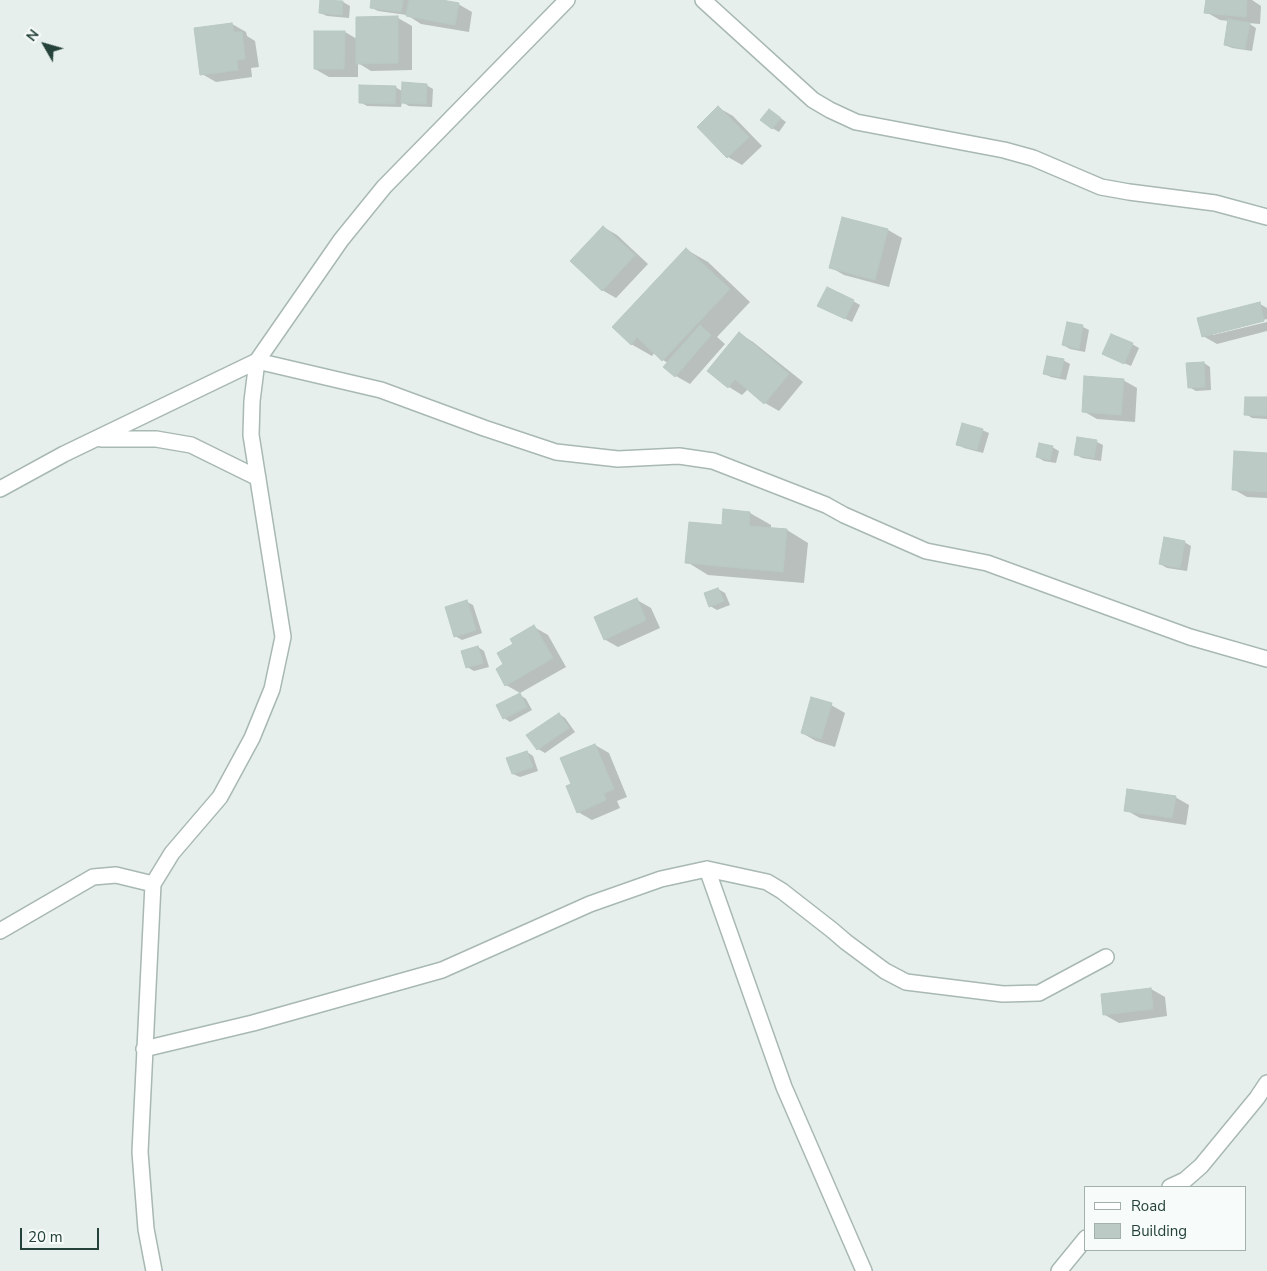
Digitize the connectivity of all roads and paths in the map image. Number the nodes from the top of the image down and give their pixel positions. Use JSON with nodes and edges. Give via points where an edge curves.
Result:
{"nodes":[{"id":1,"x":567,"y":0,"type":"edge"},
{"id":2,"x":702,"y":0,"type":"edge"},
{"id":3,"x":1267,"y":217,"type":"edge"},
{"id":4,"x":257,"y":361,"type":"junction"},
{"id":5,"x":97,"y":439,"type":"junction"},
{"id":6,"x":258,"y":478,"type":"junction"},
{"id":7,"x":0,"y":489,"type":"edge"},
{"id":8,"x":1267,"y":659,"type":"edge"},
{"id":9,"x":707,"y":869,"type":"junction"},
{"id":10,"x":153,"y":884,"type":"junction"},
{"id":11,"x":0,"y":931,"type":"edge"},
{"id":12,"x":1106,"y":957,"type":"dead end"},
{"id":13,"x":144,"y":1049,"type":"junction"},
{"id":14,"x":1267,"y":1083,"type":"edge"},
{"id":15,"x":1172,"y":1186,"type":"edge"},
{"id":16,"x":1084,"y":1240,"type":"edge"},
{"id":17,"x":154,"y":1271,"type":"edge"},
{"id":18,"x":864,"y":1271,"type":"edge"},
{"id":19,"x":1059,"y":1271,"type":"edge"}],
"edges":[{"from":1,"to":4,"type":"street","via":[[384,187],[341,240]]},
{"from":2,"to":3,"type":"street","via":[[813,100],[856,122],[1004,150],[1033,158],[1101,187],[1215,203]]},
{"from":4,"to":5,"type":"street"},
{"from":4,"to":6,"type":"street","via":[[251,435]]},
{"from":4,"to":8,"type":"street","via":[[381,390],[556,452],[618,459],[679,456],[713,461],[826,505],[926,551],[987,563],[1190,637]]},
{"from":5,"to":6,"type":"street","via":[[156,439],[191,444]]},
{"from":5,"to":7,"type":"street"},
{"from":6,"to":10,"type":"street","via":[[283,637],[272,688],[252,738],[220,797],[172,853]]},
{"from":9,"to":12,"type":"street","via":[[767,882],[885,971],[906,982],[1003,994],[1039,993]]},
{"from":9,"to":13,"type":"street","via":[[660,879],[590,904],[442,970]]},
{"from":9,"to":18,"type":"street","via":[[784,1087]]},
{"from":10,"to":11,"type":"street","via":[[116,875],[93,877]]},
{"from":10,"to":13,"type":"street"},
{"from":13,"to":17,"type":"street","via":[[140,1152],[146,1229]]},
{"from":14,"to":15,"type":"street","via":[[1201,1166]]},
{"from":16,"to":19,"type":"street"}]}
